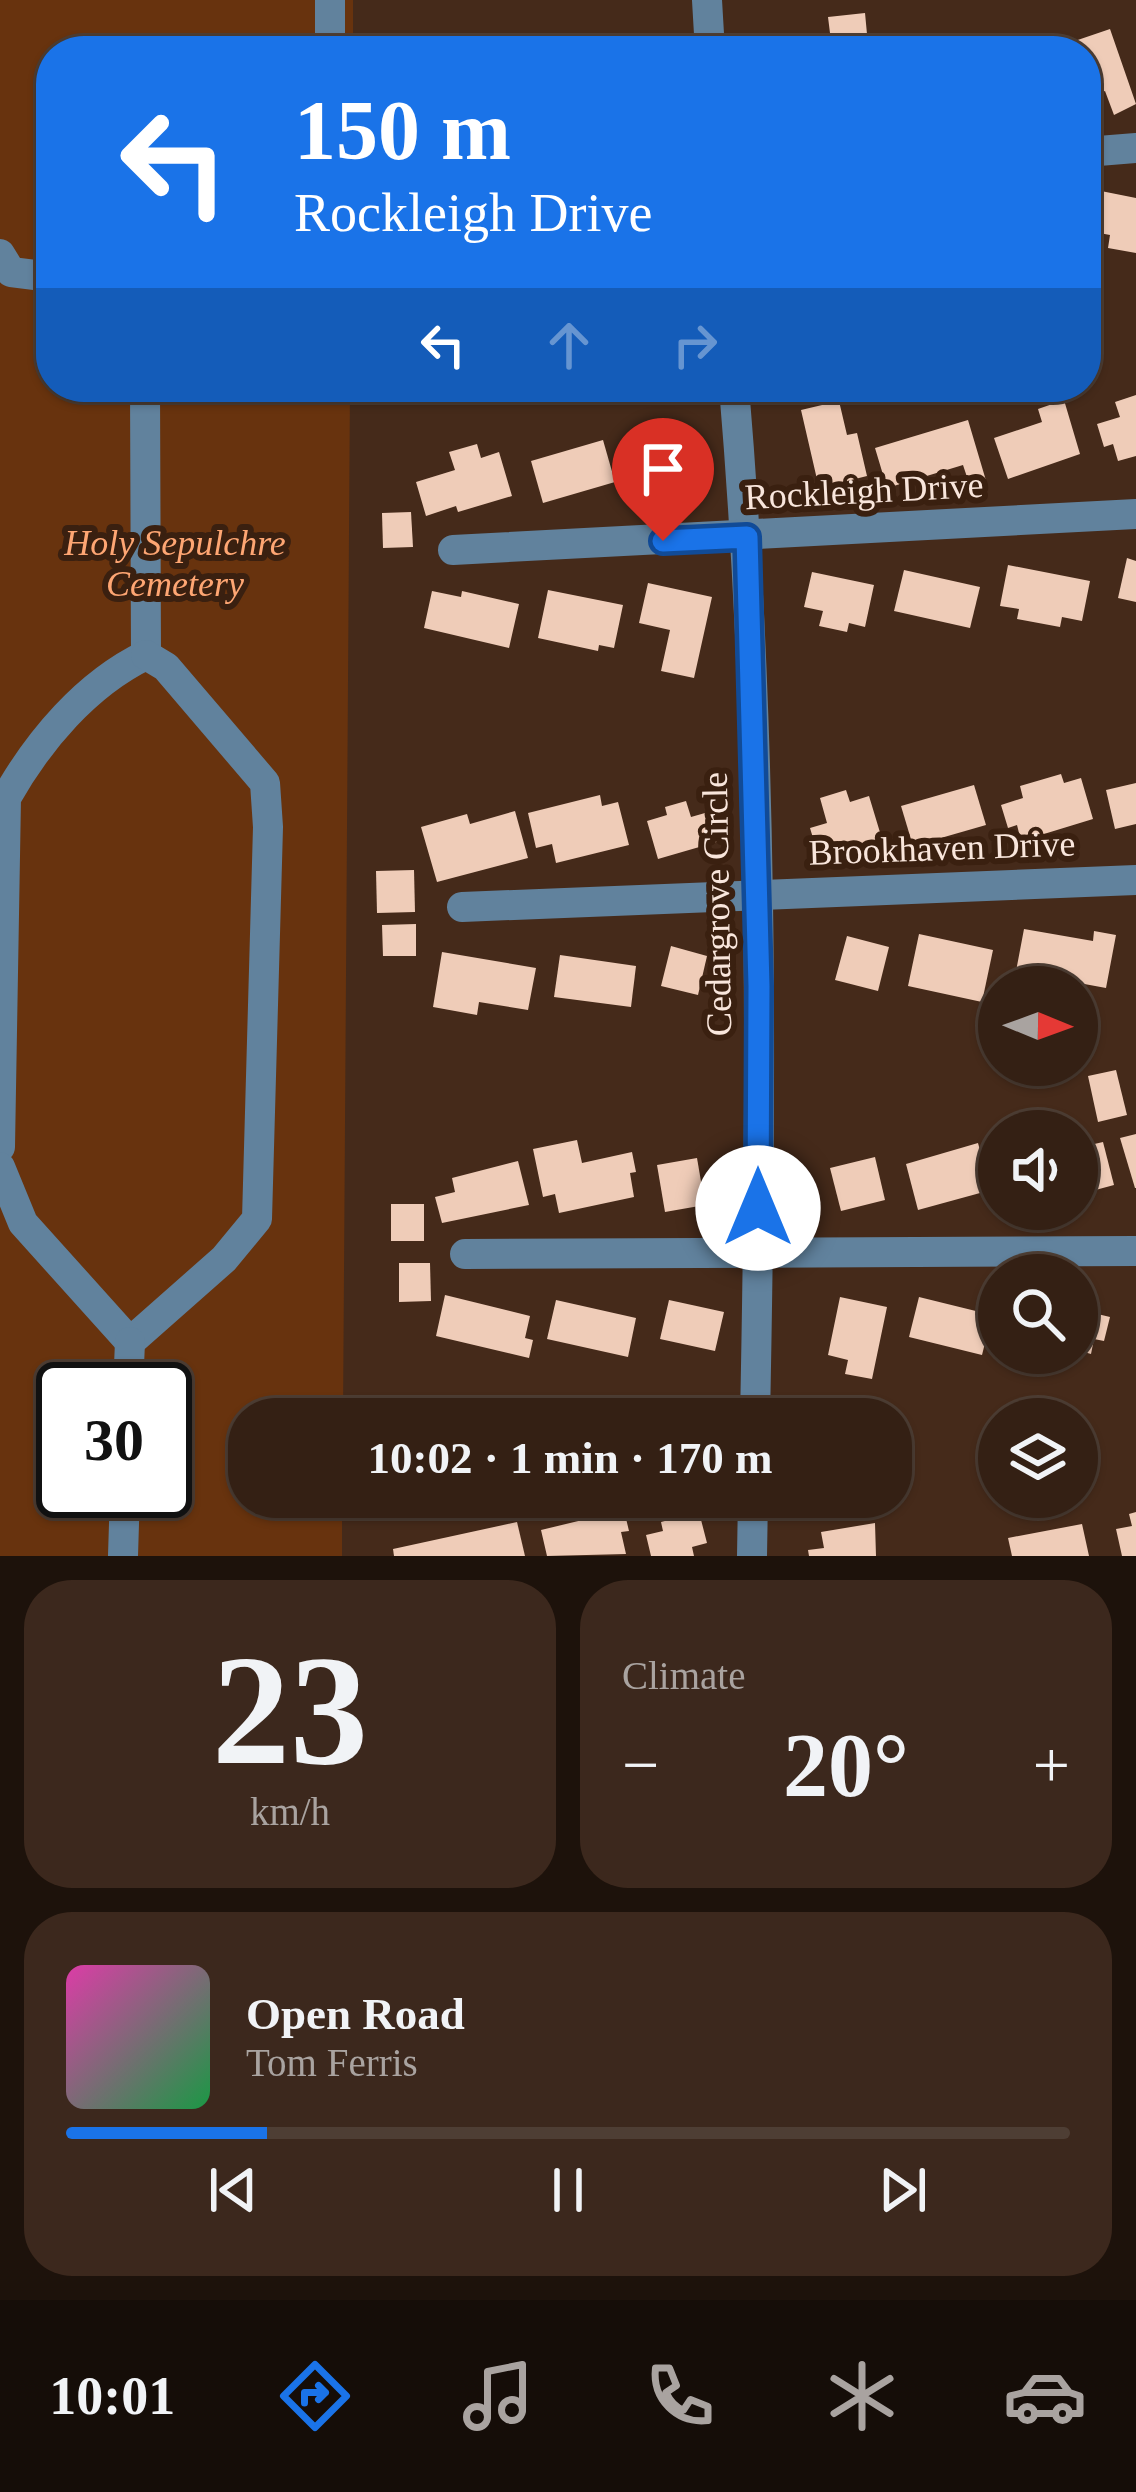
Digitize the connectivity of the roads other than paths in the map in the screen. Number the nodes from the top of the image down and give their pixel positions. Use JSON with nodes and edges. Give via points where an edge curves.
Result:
{"nodes":[{"id":1,"x":330,"y":0,"type":"edge"},
{"id":2,"x":707,"y":0,"type":"edge"},
{"id":3,"x":330,"y":36,"type":"edge"},
{"id":4,"x":709,"y":36,"type":"edge"},
{"id":5,"x":1136,"y":148,"type":"edge"},
{"id":6,"x":1101,"y":151,"type":"edge"},
{"id":7,"x":0,"y":254,"type":"edge"},
{"id":8,"x":36,"y":275,"type":"edge"},
{"id":9,"x":145,"y":402,"type":"edge"},
{"id":10,"x":735,"y":402,"type":"edge"},
{"id":11,"x":1136,"y":514,"type":"edge"},
{"id":12,"x":747,"y":537,"type":"junction"},
{"id":13,"x":453,"y":550,"type":"dead end"},
{"id":14,"x":146,"y":655,"type":"junction"},
{"id":15,"x":1136,"y":880,"type":"edge"},
{"id":16,"x":757,"y":894,"type":"junction"},
{"id":17,"x":463,"y":908,"type":"dead end"},
{"id":18,"x":0,"y":1147,"type":"edge"},
{"id":19,"x":0,"y":1167,"type":"edge"},
{"id":20,"x":1136,"y":1251,"type":"edge"},
{"id":21,"x":758,"y":1253,"type":"junction"},
{"id":22,"x":465,"y":1254,"type":"dead end"},
{"id":23,"x":130,"y":1342,"type":"junction"},
{"id":24,"x":129,"y":1362,"type":"edge"},
{"id":25,"x":755,"y":1398,"type":"edge"},
{"id":26,"x":124,"y":1518,"type":"edge"},
{"id":27,"x":753,"y":1518,"type":"edge"},
{"id":28,"x":123,"y":1556,"type":"edge"},
{"id":29,"x":752,"y":1556,"type":"edge"}],
"edges":[{"from":1,"to":3,"type":"street"},
{"from":2,"to":4,"type":"street"},
{"from":5,"to":6,"type":"street"},
{"from":7,"to":8,"type":"street","via":[[11,272]]},
{"from":9,"to":14,"type":"street"},
{"from":10,"to":12,"type":"street","name":"Cedargrove Circle"},
{"from":11,"to":12,"type":"street","name":"Rockleigh Drive"},
{"from":12,"to":13,"type":"street","name":"Rockleigh Drive"},
{"from":12,"to":16,"type":"street","name":"Cedargrove Circle"},
{"from":14,"to":18,"type":"street","via":[[113,670],[31,754],[6,798]]},
{"from":14,"to":23,"type":"street","via":[[166,667],[265,782],[268,827],[257,1220]]},
{"from":15,"to":16,"type":"street","name":"Brookhaven Drive"},
{"from":16,"to":17,"type":"street","name":"Brookhaven Drive"},
{"from":16,"to":21,"type":"street","name":"Cedargrove Circle"},
{"from":19,"to":23,"type":"street","via":[[23,1223]]},
{"from":20,"to":21,"type":"street"},
{"from":21,"to":22,"type":"street"},
{"from":21,"to":25,"type":"street","name":"Cedargrove Circle"},
{"from":23,"to":24,"type":"street"},
{"from":26,"to":28,"type":"street"},
{"from":27,"to":29,"type":"street"}]}
